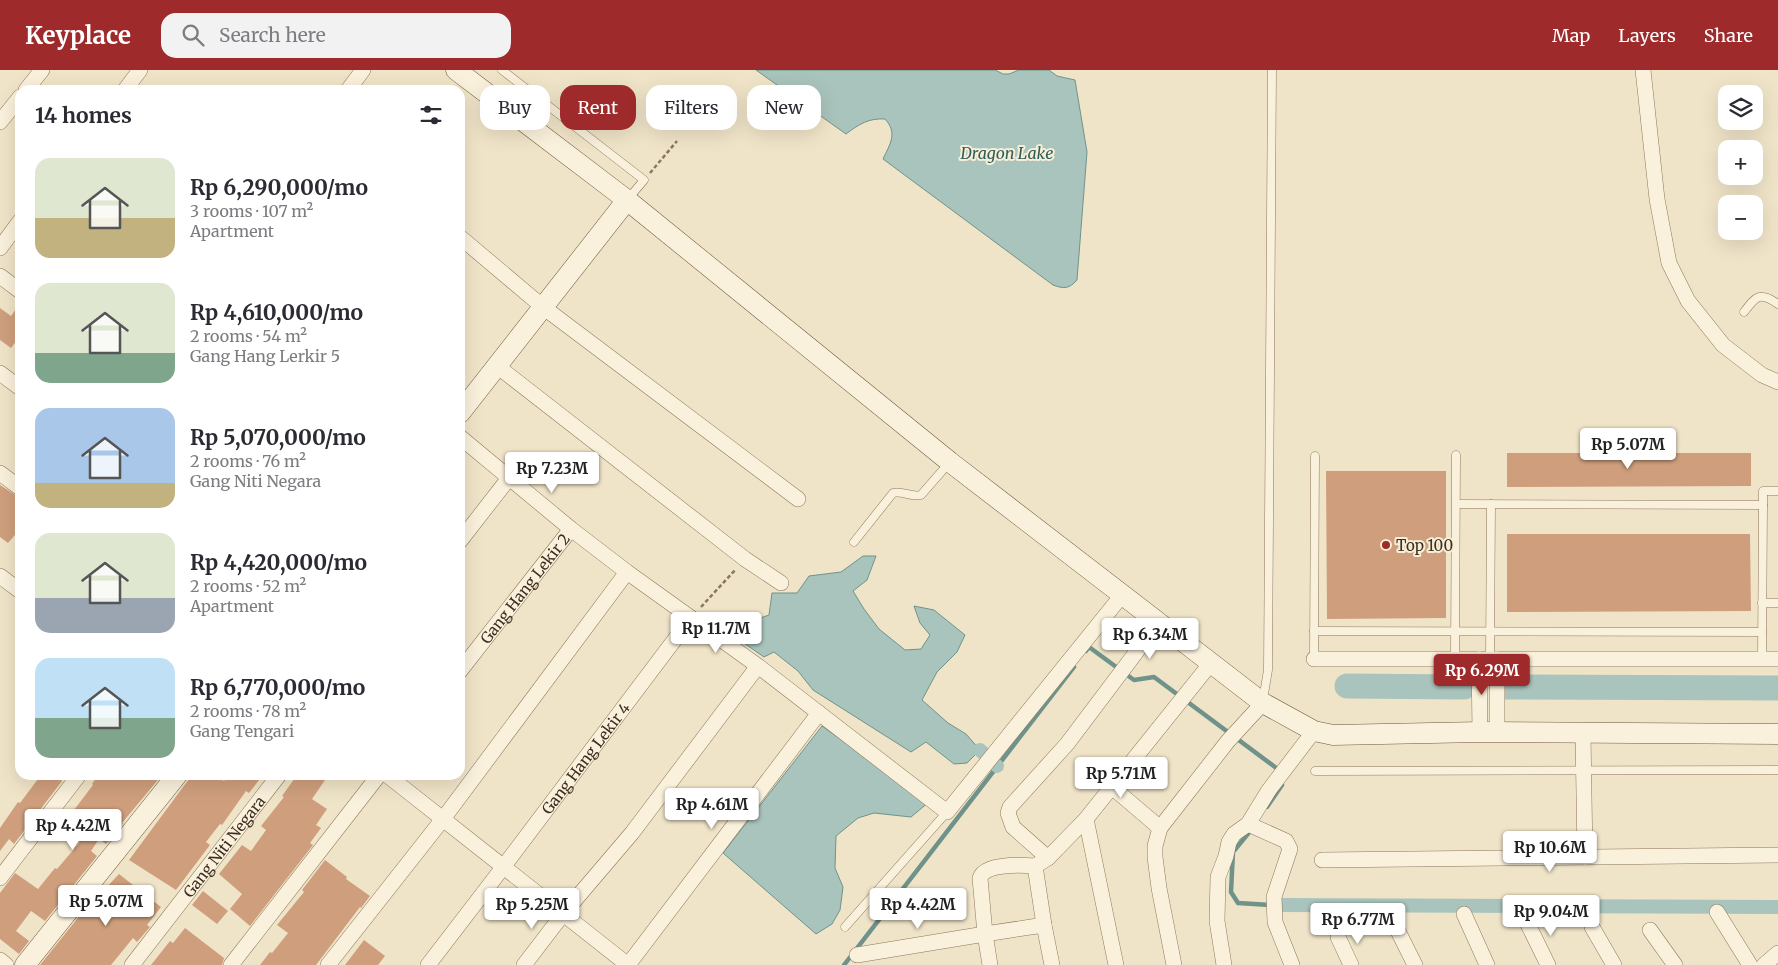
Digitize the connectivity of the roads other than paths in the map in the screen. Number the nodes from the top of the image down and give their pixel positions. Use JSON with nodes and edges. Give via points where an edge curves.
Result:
{"nodes":[{"id":1,"x":140,"y":70,"type":"edge"},
{"id":2,"x":363,"y":70,"type":"edge"},
{"id":3,"x":456,"y":70,"type":"edge"},
{"id":4,"x":502,"y":70,"type":"edge"},
{"id":5,"x":1272,"y":70,"type":"edge"},
{"id":6,"x":1643,"y":70,"type":"edge"},
{"id":7,"x":35,"y":73,"type":"edge"},
{"id":8,"x":29,"y":85,"type":"edge"},
{"id":9,"x":129,"y":85,"type":"edge"},
{"id":10,"x":352,"y":85,"type":"edge"},
{"id":11,"x":15,"y":104,"type":"edge"},
{"id":12,"x":0,"y":122,"type":"edge"},
{"id":13,"x":627,"y":200,"type":"junction"},
{"id":14,"x":15,"y":228,"type":"edge"},
{"id":15,"x":465,"y":241,"type":"edge"},
{"id":16,"x":0,"y":248,"type":"edge"},
{"id":17,"x":0,"y":276,"type":"edge"},
{"id":18,"x":15,"y":287,"type":"edge"},
{"id":19,"x":1778,"y":304,"type":"edge"},
{"id":20,"x":544,"y":307,"type":"junction"},
{"id":21,"x":1744,"y":312,"type":"dead end"},
{"id":22,"x":496,"y":366,"type":"junction"},
{"id":23,"x":0,"y":373,"type":"edge"},
{"id":24,"x":1778,"y":382,"type":"edge"},
{"id":25,"x":15,"y":384,"type":"edge"},
{"id":26,"x":465,"y":406,"type":"edge"},
{"id":27,"x":465,"y":441,"type":"edge"},
{"id":28,"x":1456,"y":455,"type":"dead end"},
{"id":29,"x":1315,"y":456,"type":"dead end"},
{"id":30,"x":950,"y":462,"type":"junction"},
{"id":31,"x":0,"y":473,"type":"edge"},
{"id":32,"x":509,"y":478,"type":"junction"},
{"id":33,"x":15,"y":484,"type":"edge"},
{"id":34,"x":1778,"y":491,"type":"edge"},
{"id":35,"x":798,"y":499,"type":"dead end"},
{"id":36,"x":1456,"y":504,"type":"junction"},
{"id":37,"x":1491,"y":504,"type":"junction"},
{"id":38,"x":1763,"y":505,"type":"junction"},
{"id":39,"x":571,"y":529,"type":"junction"},
{"id":40,"x":465,"y":535,"type":"edge"},
{"id":41,"x":854,"y":542,"type":"dead end"},
{"id":42,"x":627,"y":572,"type":"junction"},
{"id":43,"x":0,"y":576,"type":"edge"},
{"id":44,"x":781,"y":583,"type":"dead end"},
{"id":45,"x":15,"y":587,"type":"edge"},
{"id":46,"x":1123,"y":594,"type":"junction"},
{"id":47,"x":1762,"y":603,"type":"junction"},
{"id":48,"x":1778,"y":603,"type":"edge"},
{"id":49,"x":691,"y":618,"type":"junction"},
{"id":50,"x":1159,"y":622,"type":"junction"},
{"id":51,"x":1314,"y":631,"type":"junction"},
{"id":52,"x":1456,"y":631,"type":"junction"},
{"id":53,"x":1490,"y":631,"type":"junction"},
{"id":54,"x":1762,"y":632,"type":"junction"},
{"id":55,"x":1314,"y":659,"type":"joint"},
{"id":56,"x":1455,"y":659,"type":"junction"},
{"id":57,"x":1489,"y":659,"type":"junction"},
{"id":58,"x":1762,"y":659,"type":"junction"},
{"id":59,"x":1778,"y":659,"type":"edge"},
{"id":60,"x":1211,"y":663,"type":"junction"},
{"id":61,"x":465,"y":665,"type":"edge"},
{"id":62,"x":758,"y":666,"type":"junction"},
{"id":63,"x":1263,"y":703,"type":"junction"},
{"id":64,"x":819,"y":713,"type":"junction"},
{"id":65,"x":1314,"y":731,"type":"junction"},
{"id":66,"x":1489,"y":732,"type":"junction"},
{"id":67,"x":1583,"y":733,"type":"junction"},
{"id":68,"x":1778,"y":734,"type":"edge"},
{"id":69,"x":1778,"y":770,"type":"edge"},
{"id":70,"x":1315,"y":771,"type":"dead end"},
{"id":71,"x":1584,"y":771,"type":"junction"},
{"id":72,"x":75,"y":780,"type":"edge"},
{"id":73,"x":173,"y":780,"type":"edge"},
{"id":74,"x":275,"y":780,"type":"edge"},
{"id":75,"x":375,"y":780,"type":"edge"},
{"id":76,"x":393,"y":780,"type":"edge"},
{"id":77,"x":1112,"y":787,"type":"junction"},
{"id":78,"x":947,"y":812,"type":"junction"},
{"id":79,"x":443,"y":819,"type":"junction"},
{"id":80,"x":1086,"y":819,"type":"junction"},
{"id":81,"x":1252,"y":826,"type":"junction"},
{"id":82,"x":1160,"y":828,"type":"junction"},
{"id":83,"x":1778,"y":855,"type":"edge"},
{"id":84,"x":1585,"y":857,"type":"junction"},
{"id":85,"x":1322,"y":860,"type":"dead end"},
{"id":86,"x":1042,"y":862,"type":"junction"},
{"id":87,"x":504,"y":866,"type":"junction"},
{"id":88,"x":0,"y":878,"type":"edge"},
{"id":89,"x":1522,"y":912,"type":"dead end"},
{"id":90,"x":1717,"y":912,"type":"dead end"},
{"id":91,"x":563,"y":914,"type":"junction"},
{"id":92,"x":1464,"y":914,"type":"dead end"},
{"id":93,"x":1394,"y":923,"type":"dead end"},
{"id":94,"x":1044,"y":925,"type":"junction"},
{"id":95,"x":846,"y":928,"type":"dead end"},
{"id":96,"x":1592,"y":928,"type":"dead end"},
{"id":97,"x":1650,"y":930,"type":"dead end"},
{"id":98,"x":985,"y":934,"type":"junction"},
{"id":99,"x":1338,"y":937,"type":"dead end"},
{"id":100,"x":1778,"y":953,"type":"edge"},
{"id":101,"x":857,"y":955,"type":"dead end"},
{"id":102,"x":0,"y":960,"type":"edge"},
{"id":103,"x":6,"y":965,"type":"edge"},
{"id":104,"x":25,"y":965,"type":"edge"},
{"id":105,"x":132,"y":965,"type":"edge"},
{"id":106,"x":232,"y":965,"type":"edge"},
{"id":107,"x":328,"y":965,"type":"edge"},
{"id":108,"x":428,"y":965,"type":"edge"},
{"id":109,"x":524,"y":965,"type":"edge"},
{"id":110,"x":628,"y":965,"type":"edge"},
{"id":111,"x":990,"y":965,"type":"edge"},
{"id":112,"x":1052,"y":965,"type":"edge"},
{"id":113,"x":1116,"y":965,"type":"edge"},
{"id":114,"x":1174,"y":965,"type":"edge"},
{"id":115,"x":1224,"y":965,"type":"edge"},
{"id":116,"x":1292,"y":965,"type":"edge"},
{"id":117,"x":1351,"y":965,"type":"edge"},
{"id":118,"x":1414,"y":965,"type":"edge"},
{"id":119,"x":1487,"y":965,"type":"edge"},
{"id":120,"x":1548,"y":965,"type":"edge"},
{"id":121,"x":1614,"y":965,"type":"edge"},
{"id":122,"x":1675,"y":965,"type":"edge"},
{"id":123,"x":1750,"y":965,"type":"edge"},
{"id":124,"x":1764,"y":965,"type":"edge"}],
"edges":[{"from":1,"to":9,"type":"street"},
{"from":2,"to":10,"type":"street"},
{"from":3,"to":13,"type":"main road"},
{"from":4,"to":13,"type":"lane","via":[[644,180]]},
{"from":5,"to":63,"type":"lane","via":[[1268,670]]},
{"from":6,"to":24,"type":"street","via":[[1657,199],[1669,263],[1688,301],[1724,346],[1762,375]]},
{"from":7,"to":8,"type":"street"},
{"from":11,"to":12,"type":"street"},
{"from":13,"to":20,"type":"main road"},
{"from":13,"to":30,"type":"main road"},
{"from":14,"to":16,"type":"street"},
{"from":15,"to":20,"type":"street"},
{"from":17,"to":18,"type":"street"},
{"from":19,"to":21,"type":"lane","via":[[1761,296],[1754,298]]},
{"from":20,"to":22,"type":"main road"},
{"from":20,"to":35,"type":"street"},
{"from":22,"to":26,"type":"main road"},
{"from":22,"to":44,"type":"street"},
{"from":23,"to":25,"type":"street"},
{"from":27,"to":32,"type":"street"},
{"from":28,"to":36,"type":"lane"},
{"from":29,"to":51,"type":"lane"},
{"from":30,"to":41,"type":"lane","via":[[921,494],[893,493]]},
{"from":30,"to":46,"type":"main road"},
{"from":31,"to":33,"type":"street"},
{"from":32,"to":39,"type":"street"},
{"from":32,"to":40,"type":"street"},
{"from":34,"to":38,"type":"lane","via":[[1763,491]]},
{"from":36,"to":37,"type":"lane"},
{"from":36,"to":52,"type":"lane"},
{"from":37,"to":38,"type":"lane"},
{"from":37,"to":53,"type":"lane"},
{"from":38,"to":47,"type":"lane"},
{"from":39,"to":42,"type":"street"},
{"from":39,"to":61,"type":"street","name":"Gang Hang Lekir 2"},
{"from":42,"to":49,"type":"street"},
{"from":42,"to":79,"type":"street"},
{"from":43,"to":45,"type":"street"},
{"from":46,"to":50,"type":"main road"},
{"from":46,"to":78,"type":"street"},
{"from":47,"to":48,"type":"lane"},
{"from":47,"to":54,"type":"lane"},
{"from":49,"to":62,"type":"street"},
{"from":49,"to":87,"type":"street","name":"Gang Hang Lekir 4"},
{"from":50,"to":60,"type":"main road"},
{"from":50,"to":86,"type":"street","via":[[1067,744],[1010,807],[1008,814],[1013,827]]},
{"from":51,"to":52,"type":"lane"},
{"from":51,"to":55,"type":"lane"},
{"from":52,"to":53,"type":"lane"},
{"from":52,"to":56,"type":"lane"},
{"from":53,"to":54,"type":"lane"},
{"from":53,"to":57,"type":"lane"},
{"from":54,"to":58,"type":"lane"},
{"from":55,"to":56,"type":"street"},
{"from":56,"to":57,"type":"street"},
{"from":57,"to":58,"type":"street"},
{"from":57,"to":66,"type":"street"},
{"from":58,"to":59,"type":"street"},
{"from":60,"to":63,"type":"main road"},
{"from":60,"to":77,"type":"street"},
{"from":62,"to":64,"type":"street"},
{"from":62,"to":91,"type":"street","via":[[632,833]]},
{"from":63,"to":65,"type":"main road"},
{"from":63,"to":82,"type":"street","via":[[1228,741]]},
{"from":64,"to":78,"type":"street"},
{"from":64,"to":110,"type":"street"},
{"from":65,"to":66,"type":"main road","via":[[1333,735]]},
{"from":65,"to":81,"type":"street","via":[[1283,772]]},
{"from":66,"to":67,"type":"main road"},
{"from":67,"to":68,"type":"main road"},
{"from":67,"to":71,"type":"street"},
{"from":69,"to":71,"type":"lane"},
{"from":70,"to":71,"type":"lane"},
{"from":71,"to":84,"type":"street"},
{"from":72,"to":88,"type":"street"},
{"from":73,"to":104,"type":"main road"},
{"from":74,"to":105,"type":"street","name":"Gang Niti Negara"},
{"from":75,"to":106,"type":"street"},
{"from":76,"to":79,"type":"street"},
{"from":77,"to":80,"type":"street"},
{"from":77,"to":82,"type":"street"},
{"from":78,"to":95,"type":"lane"},
{"from":79,"to":87,"type":"street"},
{"from":79,"to":107,"type":"street"},
{"from":80,"to":86,"type":"street"},
{"from":80,"to":113,"type":"street"},
{"from":81,"to":115,"type":"street","via":[[1234,834],[1218,876],[1218,921]]},
{"from":81,"to":116,"type":"street","via":[[1286,841],[1290,849],[1274,897],[1275,922]]},
{"from":82,"to":114,"type":"street","via":[[1155,857]]},
{"from":83,"to":84,"type":"street"},
{"from":84,"to":85,"type":"street"},
{"from":86,"to":94,"type":"street"},
{"from":86,"to":98,"type":"street","via":[[987,870],[982,874]]},
{"from":87,"to":91,"type":"street"},
{"from":87,"to":108,"type":"street","name":"Gang Hang Lekir 4"},
{"from":89,"to":120,"type":"street"},
{"from":90,"to":123,"type":"street"},
{"from":91,"to":109,"type":"street"},
{"from":91,"to":110,"type":"street"},
{"from":92,"to":119,"type":"street"},
{"from":93,"to":118,"type":"street"},
{"from":94,"to":98,"type":"street"},
{"from":94,"to":112,"type":"street"},
{"from":96,"to":121,"type":"street"},
{"from":97,"to":122,"type":"street"},
{"from":98,"to":101,"type":"street"},
{"from":98,"to":111,"type":"street"},
{"from":99,"to":117,"type":"street"},
{"from":100,"to":124,"type":"street"},
{"from":102,"to":103,"type":"street"}]}
